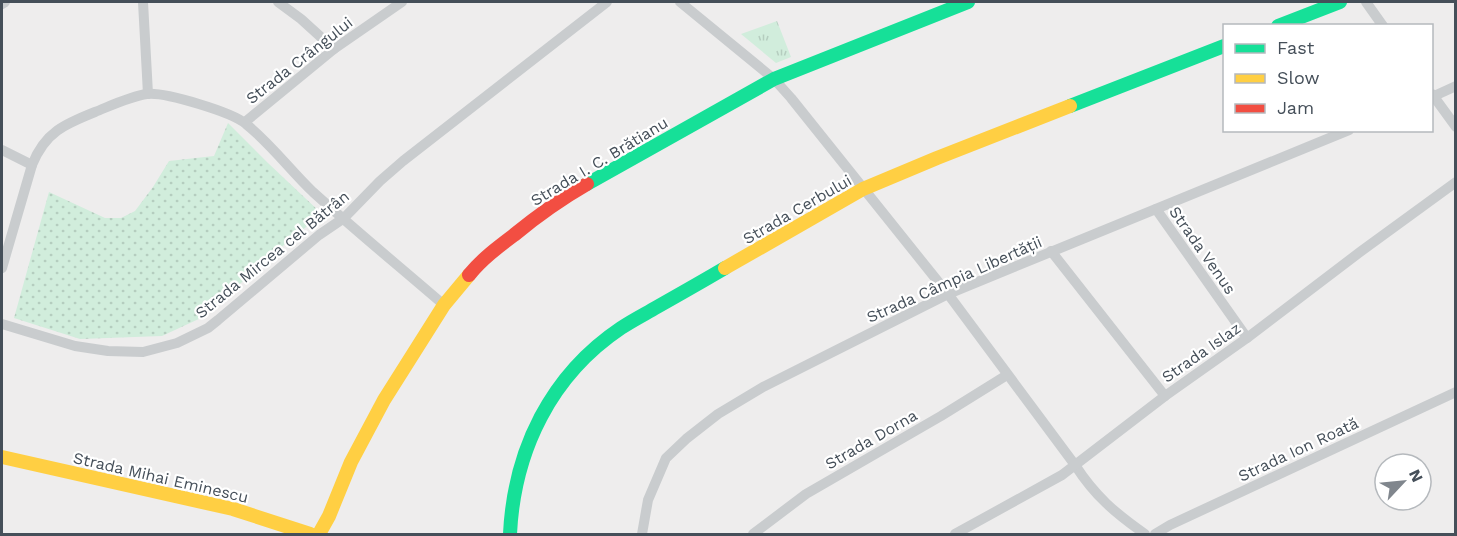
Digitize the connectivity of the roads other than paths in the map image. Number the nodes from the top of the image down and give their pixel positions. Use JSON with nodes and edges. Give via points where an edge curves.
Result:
{"nodes":[{"id":1,"x":143,"y":2,"type":"edge"},
{"id":2,"x":278,"y":2,"type":"edge"},
{"id":3,"x":402,"y":2,"type":"edge"},
{"id":4,"x":607,"y":2,"type":"edge"},
{"id":5,"x":680,"y":2,"type":"edge"},
{"id":6,"x":968,"y":2,"type":"edge"},
{"id":7,"x":1340,"y":2,"type":"edge"},
{"id":8,"x":1366,"y":2,"type":"edge"},
{"id":9,"x":1283,"y":24,"type":"edge"},
{"id":10,"x":1382,"y":24,"type":"edge"},
{"id":11,"x":1223,"y":46,"type":"edge"},
{"id":12,"x":334,"y":49,"type":"junction"},
{"id":13,"x":774,"y":79,"type":"junction"},
{"id":14,"x":1455,"y":86,"type":"edge"},
{"id":15,"x":148,"y":94,"type":"junction"},
{"id":16,"x":1433,"y":95,"type":"edge"},
{"id":17,"x":1433,"y":96,"type":"edge"},
{"id":18,"x":245,"y":122,"type":"junction"},
{"id":19,"x":1455,"y":127,"type":"edge"},
{"id":20,"x":1344,"y":132,"type":"edge"},
{"id":21,"x":2,"y":150,"type":"edge"},
{"id":22,"x":32,"y":165,"type":"junction"},
{"id":23,"x":1455,"y":182,"type":"edge"},
{"id":24,"x":864,"y":189,"type":"junction"},
{"id":25,"x":1156,"y":209,"type":"junction"},
{"id":26,"x":344,"y":218,"type":"junction"},
{"id":27,"x":1051,"y":251,"type":"junction"},
{"id":28,"x":2,"y":268,"type":"edge"},
{"id":29,"x":948,"y":294,"type":"junction"},
{"id":30,"x":444,"y":305,"type":"junction"},
{"id":31,"x":2,"y":324,"type":"edge"},
{"id":32,"x":1247,"y":338,"type":"junction"},
{"id":33,"x":1007,"y":375,"type":"junction"},
{"id":34,"x":1455,"y":392,"type":"edge"},
{"id":35,"x":1165,"y":396,"type":"junction"},
{"id":36,"x":2,"y":457,"type":"edge"},
{"id":37,"x":1075,"y":465,"type":"junction"},
{"id":38,"x":310,"y":534,"type":"edge"},
{"id":39,"x":319,"y":534,"type":"edge"},
{"id":40,"x":510,"y":534,"type":"edge"},
{"id":41,"x":642,"y":534,"type":"edge"},
{"id":42,"x":753,"y":534,"type":"edge"},
{"id":43,"x":955,"y":534,"type":"edge"},
{"id":44,"x":1145,"y":534,"type":"edge"},
{"id":45,"x":1155,"y":534,"type":"edge"}],
"edges":[{"from":1,"to":15,"type":"street"},
{"from":2,"to":12,"type":"street"},
{"from":3,"to":12,"type":"street","name":"Strada Crângului"},
{"from":4,"to":26,"type":"street","name":"Strada Mircea cel Bătrân","via":[[403,161]]},
{"from":5,"to":13,"type":"street"},
{"from":6,"to":13,"type":"street","name":"Strada I. C. Brătianu"},
{"from":7,"to":9,"type":"street"},
{"from":8,"to":10,"type":"street"},
{"from":11,"to":24,"type":"street","name":"Strada Cerbului"},
{"from":12,"to":18,"type":"street","name":"Strada Crângului"},
{"from":13,"to":24,"type":"street"},
{"from":13,"to":30,"type":"street","name":"Strada I. C. Brătianu","via":[[569,194],[481,261]]},
{"from":14,"to":16,"type":"street"},
{"from":15,"to":18,"type":"street","via":[[205,105]]},
{"from":15,"to":22,"type":"street","via":[[114,104],[57,130],[36,152]]},
{"from":17,"to":19,"type":"street"},
{"from":18,"to":26,"type":"street"},
{"from":20,"to":25,"type":"street","name":"Strada Câmpia Libertății"},
{"from":21,"to":22,"type":"street"},
{"from":22,"to":28,"type":"street"},
{"from":23,"to":32,"type":"street","name":"Strada Islaz"},
{"from":24,"to":29,"type":"street"},
{"from":24,"to":40,"type":"street","name":"Strada Cerbului","via":[[621,328],[585,357],[567,376],[532,432],[511,506]]},
{"from":25,"to":27,"type":"street","name":"Strada Câmpia Libertății"},
{"from":25,"to":32,"type":"street","name":"Strada Venus"},
{"from":26,"to":30,"type":"street"},
{"from":26,"to":31,"type":"street","name":"Strada Mircea cel Bătrân","via":[[208,328],[177,343],[142,352],[108,351],[75,346]]},
{"from":27,"to":29,"type":"street","name":"Strada Câmpia Libertății"},
{"from":27,"to":35,"type":"street"},
{"from":29,"to":33,"type":"street"},
{"from":29,"to":41,"type":"street","name":"Strada Câmpia Libertății","via":[[763,387],[718,414],[666,458],[648,500]]},
{"from":30,"to":39,"type":"street","name":"Strada I. C. Brătianu","via":[[363,438]]},
{"from":32,"to":35,"type":"street","name":"Strada Islaz"},
{"from":33,"to":37,"type":"street"},
{"from":33,"to":42,"type":"street","name":"Strada Dorna","via":[[806,494]]},
{"from":34,"to":45,"type":"street","name":"Strada Ion Roată"},
{"from":35,"to":37,"type":"street","name":"Strada Islaz"},
{"from":36,"to":38,"type":"street","name":"Strada Mihai Eminescu","via":[[232,509]]},
{"from":37,"to":43,"type":"street","name":"Strada Islaz"},
{"from":37,"to":44,"type":"street","via":[[1102,501]]}]}
